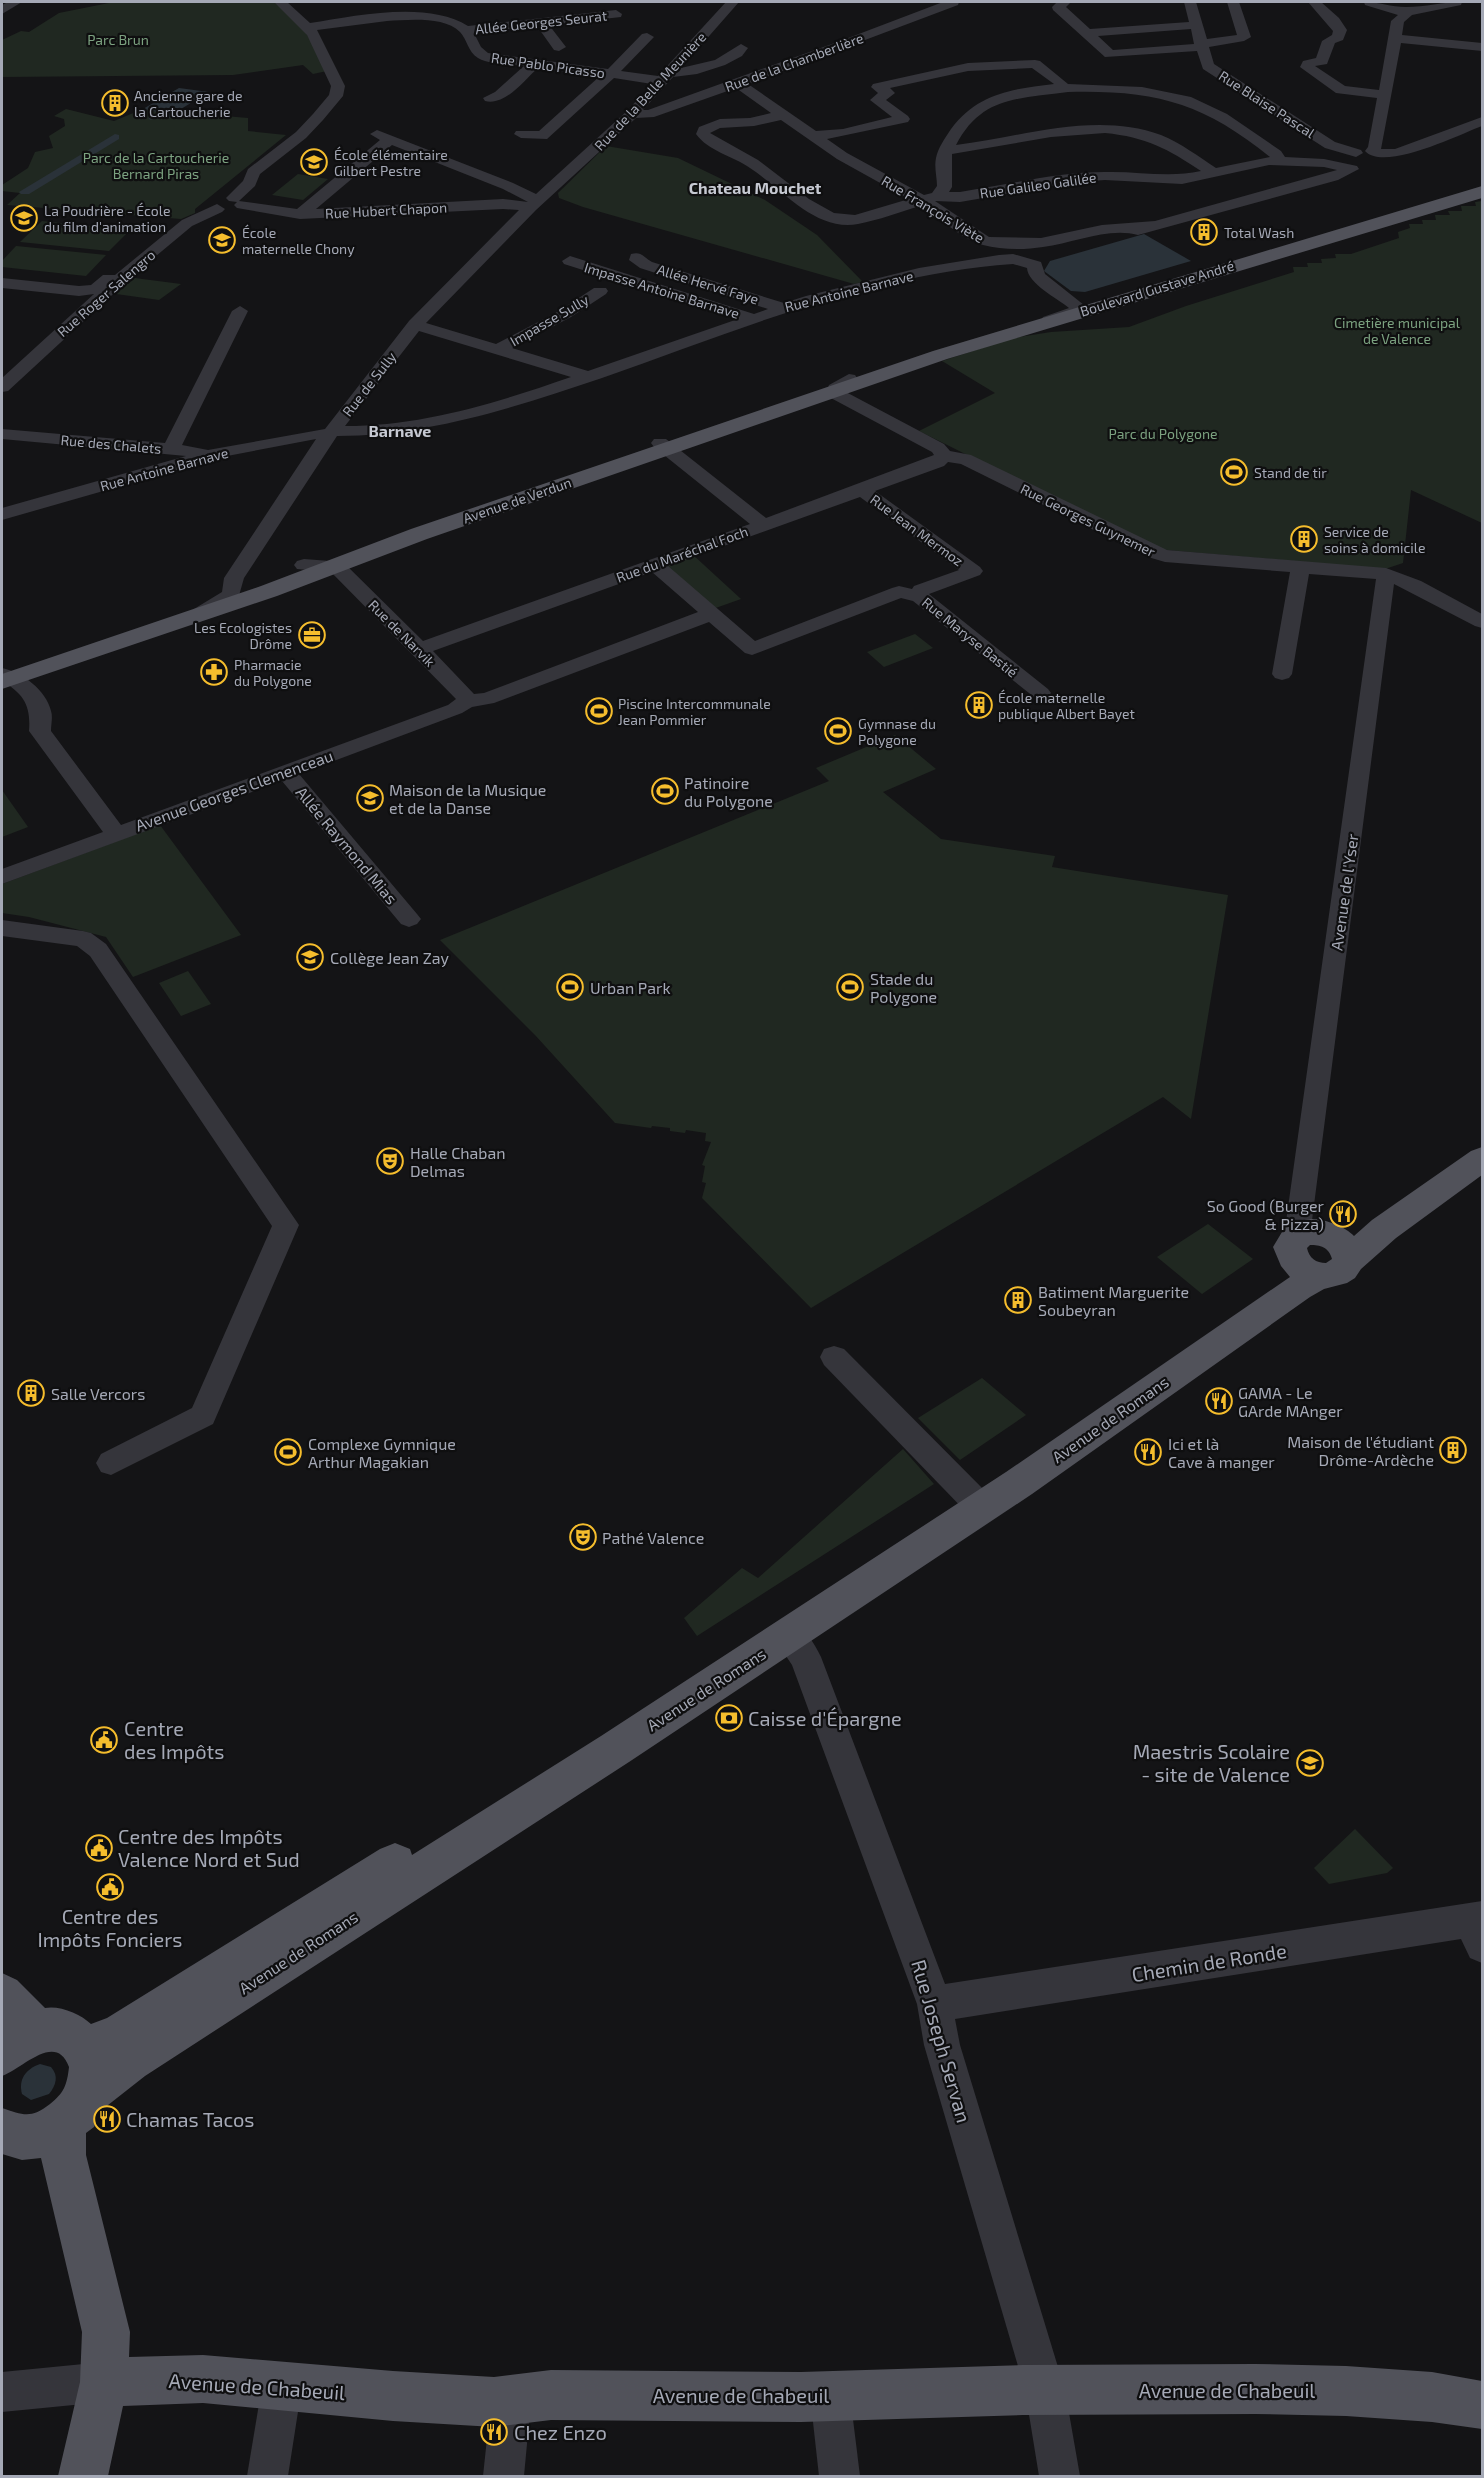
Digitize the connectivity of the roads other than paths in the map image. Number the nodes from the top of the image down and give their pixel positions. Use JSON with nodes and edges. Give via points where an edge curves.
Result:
{"nodes":[{"id":1,"x":16,"y":2,"type":"edge"},
{"id":2,"x":280,"y":2,"type":"edge"},
{"id":3,"x":733,"y":2,"type":"edge"},
{"id":4,"x":953,"y":2,"type":"edge"},
{"id":5,"x":1065,"y":2,"type":"edge"},
{"id":6,"x":1190,"y":2,"type":"edge"},
{"id":7,"x":1233,"y":2,"type":"edge"},
{"id":8,"x":1314,"y":2,"type":"edge"},
{"id":9,"x":1451,"y":2,"type":"edge"},
{"id":10,"x":1382,"y":5,"type":"edge"},
{"id":11,"x":1407,"y":9,"type":"edge"},
{"id":12,"x":2,"y":10,"type":"edge"},
{"id":13,"x":616,"y":14,"type":"dead end"},
{"id":14,"x":540,"y":22,"type":"junction"},
{"id":15,"x":1196,"y":25,"type":"junction"},
{"id":16,"x":309,"y":27,"type":"junction"},
{"id":17,"x":1456,"y":27,"type":"dead end"},
{"id":18,"x":465,"y":30,"type":"junction"},
{"id":19,"x":1088,"y":33,"type":"junction"},
{"id":20,"x":648,"y":37,"type":"dead end"},
{"id":21,"x":1395,"y":38,"type":"junction"},
{"id":22,"x":1454,"y":44,"type":"junction"},
{"id":23,"x":1200,"y":45,"type":"junction"},
{"id":24,"x":559,"y":47,"type":"dead end"},
{"id":25,"x":1482,"y":47,"type":"edge"},
{"id":26,"x":741,"y":48,"type":"dead end"},
{"id":27,"x":535,"y":63,"type":"junction"},
{"id":28,"x":611,"y":74,"type":"junction"},
{"id":29,"x":665,"y":77,"type":"junction"},
{"id":30,"x":737,"y":83,"type":"junction"},
{"id":31,"x":1065,"y":89,"type":"junction"},
{"id":32,"x":1384,"y":95,"type":"junction"},
{"id":33,"x":490,"y":98,"type":"dead end"},
{"id":34,"x":632,"y":114,"type":"junction"},
{"id":35,"x":783,"y":115,"type":"junction"},
{"id":36,"x":1482,"y":121,"type":"edge"},
{"id":37,"x":521,"y":134,"type":"dead end"},
{"id":38,"x":813,"y":136,"type":"junction"},
{"id":39,"x":947,"y":150,"type":"junction"},
{"id":40,"x":1364,"y":157,"type":"junction"},
{"id":41,"x":1279,"y":160,"type":"junction"},
{"id":42,"x":1214,"y":173,"type":"junction"},
{"id":43,"x":1482,"y":182,"type":"edge"},
{"id":44,"x":1482,"y":192,"type":"edge"},
{"id":45,"x":937,"y":196,"type":"junction"},
{"id":46,"x":920,"y":199,"type":"junction"},
{"id":47,"x":238,"y":201,"type":"junction"},
{"id":48,"x":534,"y":204,"type":"junction"},
{"id":49,"x":300,"y":214,"type":"junction"},
{"id":50,"x":1154,"y":225,"type":"junction"},
{"id":51,"x":637,"y":257,"type":"dead end"},
{"id":52,"x":570,"y":261,"type":"dead end"},
{"id":53,"x":1035,"y":265,"type":"junction"},
{"id":54,"x":132,"y":268,"type":"junction"},
{"id":55,"x":2,"y":283,"type":"edge"},
{"id":56,"x":600,"y":291,"type":"dead end"},
{"id":57,"x":1077,"y":304,"type":"junction"},
{"id":58,"x":783,"y":308,"type":"junction"},
{"id":59,"x":240,"y":311,"type":"dead end"},
{"id":60,"x":754,"y":319,"type":"junction"},
{"id":61,"x":1041,"y":323,"type":"junction"},
{"id":62,"x":416,"y":325,"type":"junction"},
{"id":63,"x":498,"y":349,"type":"junction"},
{"id":64,"x":929,"y":356,"type":"junction"},
{"id":65,"x":588,"y":376,"type":"junction"},
{"id":66,"x":842,"y":386,"type":"junction"},
{"id":67,"x":2,"y":387,"type":"edge"},
{"id":68,"x":330,"y":433,"type":"junction"},
{"id":69,"x":2,"y":434,"type":"edge"},
{"id":70,"x":663,"y":445,"type":"junction"},
{"id":71,"x":171,"y":450,"type":"junction"},
{"id":72,"x":220,"y":452,"type":"junction"},
{"id":73,"x":944,"y":456,"type":"junction"},
{"id":74,"x":861,"y":489,"type":"junction"},
{"id":75,"x":2,"y":514,"type":"edge"},
{"id":76,"x":763,"y":525,"type":"junction"},
{"id":77,"x":654,"y":564,"type":"junction"},
{"id":78,"x":304,"y":565,"type":"junction"},
{"id":79,"x":336,"y":566,"type":"junction"},
{"id":80,"x":1301,"y":566,"type":"junction"},
{"id":81,"x":973,"y":570,"type":"joint"},
{"id":82,"x":1386,"y":574,"type":"junction"},
{"id":83,"x":233,"y":590,"type":"junction"},
{"id":84,"x":919,"y":596,"type":"junction"},
{"id":85,"x":201,"y":613,"type":"junction"},
{"id":86,"x":712,"y":614,"type":"junction"},
{"id":87,"x":1482,"y":622,"type":"edge"},
{"id":88,"x":418,"y":650,"type":"junction"},
{"id":89,"x":1282,"y":674,"type":"dead end"},
{"id":90,"x":5,"y":675,"type":"edge"},
{"id":91,"x":1041,"y":693,"type":"dead end"},
{"id":92,"x":463,"y":696,"type":"junction"},
{"id":93,"x":275,"y":775,"type":"junction"},
{"id":94,"x":116,"y":834,"type":"junction"},
{"id":95,"x":2,"y":877,"type":"edge"},
{"id":96,"x":409,"y":919,"type":"dead end"},
{"id":97,"x":2,"y":928,"type":"edge"},
{"id":98,"x":1482,"y":1158,"type":"edge"},
{"id":99,"x":1317,"y":1246,"type":"junction"},
{"id":100,"x":834,"y":1357,"type":"dead end"},
{"id":101,"x":111,"y":1463,"type":"dead end"},
{"id":102,"x":975,"y":1500,"type":"junction"},
{"id":103,"x":788,"y":1635,"type":"junction"},
{"id":104,"x":1478,"y":1928,"type":"edge"},
{"id":105,"x":2,"y":1995,"type":"edge"},
{"id":106,"x":935,"y":2004,"type":"junction"},
{"id":107,"x":19,"y":2042,"type":"edge"},
{"id":108,"x":86,"y":2048,"type":"junction"},
{"id":109,"x":43,"y":2133,"type":"edge"},
{"id":110,"x":104,"y":2382,"type":"junction"},
{"id":111,"x":282,"y":2386,"type":"junction"},
{"id":112,"x":1045,"y":2390,"type":"junction"},
{"id":113,"x":2,"y":2392,"type":"edge"},
{"id":114,"x":830,"y":2395,"type":"junction"},
{"id":115,"x":511,"y":2401,"type":"junction"},
{"id":116,"x":1482,"y":2405,"type":"edge"},
{"id":117,"x":83,"y":2476,"type":"edge"},
{"id":118,"x":267,"y":2476,"type":"edge"},
{"id":119,"x":503,"y":2476,"type":"edge"},
{"id":120,"x":840,"y":2476,"type":"edge"},
{"id":121,"x":1060,"y":2476,"type":"edge"}],
"edges":[{"from":1,"to":12,"type":"street"},
{"from":2,"to":16,"type":"street"},
{"from":3,"to":29,"type":"street","name":"Rue de la Belle Meunière"},
{"from":4,"to":30,"type":"street","name":"Rue de la Chamberlière"},
{"from":5,"to":19,"type":"street","via":[[1058,7]]},
{"from":6,"to":15,"type":"street","name":"Rue Blaise Pascal"},
{"from":7,"to":23,"type":"street","via":[[1244,37]]},
{"from":8,"to":32,"type":"street","via":[[1340,30],[1338,37],[1329,41],[1322,61],[1307,67],[1341,90]]},
{"from":9,"to":11,"type":"street"},
{"from":10,"to":11,"type":"street"},
{"from":11,"to":21,"type":"street"},
{"from":13,"to":14,"type":"street","name":"Allée Georges Seurat"},
{"from":14,"to":18,"type":"street","name":"Allée Georges Seurat"},
{"from":14,"to":24,"type":"street"},
{"from":15,"to":19,"type":"street"},
{"from":15,"to":23,"type":"street","name":"Rue Blaise Pascal"},
{"from":16,"to":18,"type":"street","via":[[426,17],[451,22]]},
{"from":16,"to":47,"type":"street","via":[[338,86],[336,96],[301,135],[253,172]]},
{"from":17,"to":22,"type":"street"},
{"from":18,"to":27,"type":"street","name":"Rue Pablo Picasso","via":[[476,52],[484,56]]},
{"from":19,"to":23,"type":"street","via":[[1110,54]]},
{"from":20,"to":28,"type":"street"},
{"from":21,"to":22,"type":"street"},
{"from":21,"to":32,"type":"street"},
{"from":22,"to":25,"type":"street"},
{"from":23,"to":40,"type":"street","name":"Rue Blaise Pascal","via":[[1208,66],[1330,145]]},
{"from":26,"to":29,"type":"street","name":"Rue Pablo Picasso","via":[[736,56]]},
{"from":27,"to":28,"type":"street","name":"Rue Pablo Picasso"},
{"from":27,"to":33,"type":"street"},
{"from":28,"to":29,"type":"street","name":"Rue Pablo Picasso"},
{"from":28,"to":37,"type":"street","via":[[542,136]]},
{"from":29,"to":34,"type":"street","name":"Rue de la Belle Meunière"},
{"from":30,"to":34,"type":"street","name":"Rue de la Chamberlière","via":[[649,114]]},
{"from":30,"to":35,"type":"street","name":"Rue François Viète"},
{"from":31,"to":38,"type":"street","via":[[1035,63],[968,67],[878,87],[888,93],[877,100],[903,119],[843,134]]},
{"from":31,"to":39,"type":"street","via":[[1014,94],[987,103],[973,114]]},
{"from":31,"to":41,"type":"street","via":[[1128,90],[1184,99],[1234,123]]},
{"from":32,"to":40,"type":"street","via":[[1375,148]]},
{"from":34,"to":48,"type":"street","name":"Rue de la Belle Meunière"},
{"from":35,"to":38,"type":"street","name":"Rue François Viète"},
{"from":35,"to":46,"type":"street","name":"Rue Galileo Galilée","via":[[720,123],[709,126],[703,134],[758,166],[786,191],[834,219],[856,220]]},
{"from":36,"to":40,"type":"street","via":[[1397,153]]},
{"from":38,"to":46,"type":"street","name":"Rue François Viète"},
{"from":39,"to":42,"type":"street","via":[[1064,132],[1126,132],[1161,140]]},
{"from":39,"to":45,"type":"street","via":[[943,157],[945,187]]},
{"from":40,"to":41,"type":"street","name":"Rue Galileo Galilée","via":[[1324,163]]},
{"from":40,"to":50,"type":"street","via":[[1334,177]]},
{"from":41,"to":42,"type":"street","name":"Rue Galileo Galilée"},
{"from":42,"to":45,"type":"street","name":"Rue Galileo Galilée","via":[[1182,180],[1076,178],[960,197]]},
{"from":43,"to":57,"type":"main road","name":"Boulevard Gustave André"},
{"from":44,"to":61,"type":"main road","name":"Boulevard Gustave André"},
{"from":45,"to":46,"type":"street","name":"Rue Galileo Galilée"},
{"from":46,"to":50,"type":"street","name":"Rue François Viète","via":[[977,238],[998,243],[1041,243],[1102,230]]},
{"from":47,"to":49,"type":"street","name":"Rue Hubert Chapon"},
{"from":47,"to":54,"type":"street","name":"Rue Roger Salengro","via":[[216,201],[213,205],[217,208],[187,223]]},
{"from":48,"to":49,"type":"street","name":"Rue Hubert Chapon"},
{"from":48,"to":49,"type":"street","via":[[508,186],[383,137]]},
{"from":48,"to":62,"type":"street","name":"Rue de Sully"},
{"from":50,"to":53,"type":"street","via":[[1043,258]]},
{"from":51,"to":58,"type":"street","name":"Allée Hervé Faye","via":[[646,265]]},
{"from":52,"to":60,"type":"street","name":"Impasse Antoine Barnave"},
{"from":53,"to":57,"type":"street","via":[[1039,277]]},
{"from":53,"to":58,"type":"street","name":"Rue Antoine Barnave","via":[[1013,260],[960,265],[855,286]]},
{"from":54,"to":55,"type":"street","via":[[121,269],[96,289],[79,291]]},
{"from":54,"to":67,"type":"street","name":"Rue Roger Salengro"},
{"from":56,"to":63,"type":"street","name":"Impasse Sully"},
{"from":57,"to":61,"type":"street","via":[[1081,309]]},
{"from":57,"to":64,"type":"main road","name":"Boulevard Gustave André"},
{"from":58,"to":60,"type":"street","name":"Rue Antoine Barnave"},
{"from":59,"to":71,"type":"street"},
{"from":60,"to":65,"type":"street","name":"Rue Antoine Barnave"},
{"from":61,"to":64,"type":"main road","name":"Boulevard Gustave André"},
{"from":62,"to":63,"type":"street","name":"Impasse Sully"},
{"from":62,"to":68,"type":"street","name":"Rue de Sully"},
{"from":63,"to":65,"type":"street","name":"Impasse Sully"},
{"from":64,"to":66,"type":"main road","name":"Boulevard Gustave André"},
{"from":65,"to":68,"type":"street","name":"Rue Antoine Barnave","via":[[497,408],[442,421]]},
{"from":66,"to":70,"type":"main road","name":"Avenue de Verdun"},
{"from":66,"to":73,"type":"street","name":"Rue Georges Guynemer","via":[[938,448]]},
{"from":68,"to":72,"type":"street","name":"Rue Antoine Barnave"},
{"from":68,"to":83,"type":"street","name":"Rue de Sully","via":[[234,578]]},
{"from":69,"to":71,"type":"street","name":"Rue des Chalets"},
{"from":70,"to":76,"type":"street"},
{"from":70,"to":78,"type":"main road","name":"Avenue de Verdun"},
{"from":70,"to":79,"type":"main road","name":"Avenue de Verdun"},
{"from":71,"to":72,"type":"street","name":"Rue des Chalets"},
{"from":72,"to":75,"type":"street","name":"Rue Antoine Barnave"},
{"from":73,"to":74,"type":"street","name":"Rue du Maréchal Foch","via":[[938,462]]},
{"from":73,"to":80,"type":"street","name":"Rue Georges Guynemer","via":[[965,459],[1165,556]]},
{"from":74,"to":76,"type":"street","name":"Rue du Maréchal Foch"},
{"from":74,"to":81,"type":"street","name":"Rue Jean Mermoz"},
{"from":76,"to":77,"type":"street","name":"Rue du Maréchal Foch"},
{"from":77,"to":86,"type":"street"},
{"from":77,"to":88,"type":"street","name":"Rue du Maréchal Foch"},
{"from":78,"to":79,"type":"street"},
{"from":78,"to":83,"type":"main road","name":"Avenue de Verdun"},
{"from":79,"to":85,"type":"main road","name":"Avenue de Verdun"},
{"from":79,"to":88,"type":"street","name":"Rue de Narvik"},
{"from":80,"to":82,"type":"street","name":"Rue Georges Guynemer"},
{"from":80,"to":89,"type":"street"},
{"from":81,"to":84,"type":"street","name":"Rue Maryse Bastié","via":[[921,590]]},
{"from":82,"to":87,"type":"street","name":"Rue Georges Guynemer"},
{"from":82,"to":99,"type":"street","name":"Avenue de l'Yser"},
{"from":83,"to":85,"type":"street","name":"Avenue de Verdun","via":[[225,600]]},
{"from":83,"to":90,"type":"main road","name":"Avenue de Verdun"},
{"from":84,"to":86,"type":"street","via":[[899,592],[752,649]]},
{"from":84,"to":91,"type":"street","name":"Rue Maryse Bastié"},
{"from":85,"to":90,"type":"main road","name":"Avenue de Verdun"},
{"from":86,"to":92,"type":"street","name":"Avenue Georges Clemenceau","via":[[487,699]]},
{"from":88,"to":92,"type":"street","name":"Rue de Narvik"},
{"from":90,"to":94,"type":"street","via":[[40,710],[40,731]]},
{"from":92,"to":93,"type":"street","name":"Avenue Georges Clemenceau","via":[[455,709]]},
{"from":93,"to":94,"type":"street","name":"Avenue Georges Clemenceau"},
{"from":93,"to":96,"type":"street","name":"Allée Raymond Mias"},
{"from":94,"to":95,"type":"street","name":"Avenue Georges Clemenceau"},
{"from":97,"to":101,"type":"street","via":[[83,939],[98,950],[286,1225],[203,1416]]},
{"from":98,"to":99,"type":"main road","name":"Avenue de Romans","via":[[1384,1229]]},
{"from":99,"to":102,"type":"main road","name":"Avenue de Romans","via":[[1298,1288]]},
{"from":100,"to":102,"type":"street"},
{"from":102,"to":103,"type":"main road","name":"Avenue de Romans"},
{"from":102,"to":108,"type":"main road","name":"Avenue de Romans","via":[[120,2035]]},
{"from":103,"to":106,"type":"street","name":"Rue Joseph Servan","via":[[805,1657]]},
{"from":103,"to":109,"type":"main road","name":"Avenue de Romans","via":[[129,2060]]},
{"from":104,"to":106,"type":"street","name":"Chemin de Ronde"},
{"from":105,"to":107,"type":"main road"},
{"from":106,"to":112,"type":"street","name":"Rue Joseph Servan","via":[[942,2045]]},
{"from":107,"to":108,"type":"main road","via":[[56,2029],[65,2031]]},
{"from":108,"to":109,"type":"main road","via":[[92,2069]]},
{"from":109,"to":110,"type":"main road","via":[[106,2332]]},
{"from":110,"to":111,"type":"main road","name":"Avenue de Chabeuil","via":[[189,2378]]},
{"from":110,"to":113,"type":"street","name":"Avenue de Chabeuil"},
{"from":110,"to":117,"type":"main road"},
{"from":111,"to":115,"type":"main road","name":"Avenue de Chabeuil","via":[[414,2398]]},
{"from":111,"to":118,"type":"street"},
{"from":112,"to":114,"type":"main road","name":"Avenue de Chabeuil"},
{"from":112,"to":116,"type":"main road","name":"Avenue de Chabeuil","via":[[1346,2391]]},
{"from":112,"to":121,"type":"street","name":"Rue Joseph Servan"},
{"from":114,"to":115,"type":"main road","name":"Avenue de Chabeuil","via":[[551,2396]]},
{"from":114,"to":120,"type":"street"},
{"from":115,"to":119,"type":"street"}]}
